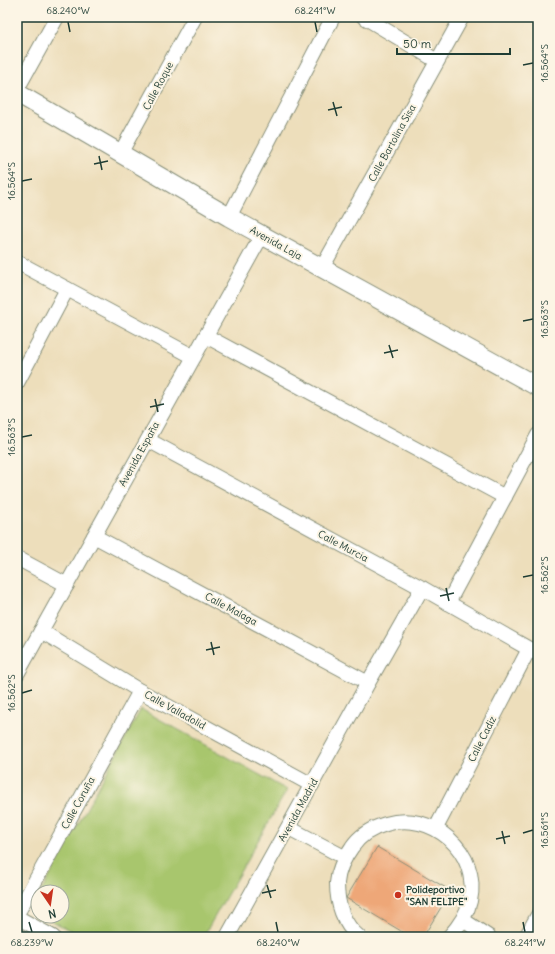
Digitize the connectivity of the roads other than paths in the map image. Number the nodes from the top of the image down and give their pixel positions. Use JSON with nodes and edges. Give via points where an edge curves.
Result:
{"nodes":[{"id":1,"x":57,"y":17,"type":"edge"},
{"id":2,"x":195,"y":17,"type":"edge"},
{"id":3,"x":333,"y":17,"type":"edge"},
{"id":4,"x":364,"y":17,"type":"edge"},
{"id":5,"x":462,"y":17,"type":"edge"},
{"id":6,"x":438,"y":61,"type":"junction"},
{"id":7,"x":17,"y":89,"type":"edge"},
{"id":8,"x":17,"y":93,"type":"edge"},
{"id":9,"x":120,"y":154,"type":"junction"},
{"id":10,"x":229,"y":217,"type":"junction"},
{"id":11,"x":262,"y":235,"type":"junction"},
{"id":12,"x":17,"y":262,"type":"edge"},
{"id":13,"x":322,"y":268,"type":"junction"},
{"id":14,"x":67,"y":289,"type":"junction"},
{"id":15,"x":206,"y":336,"type":"junction"},
{"id":16,"x":194,"y":357,"type":"junction"},
{"id":17,"x":17,"y":383,"type":"edge"},
{"id":18,"x":538,"y":387,"type":"edge"},
{"id":19,"x":538,"y":435,"type":"edge"},
{"id":20,"x":148,"y":440,"type":"junction"},
{"id":21,"x":505,"y":497,"type":"junction"},
{"id":22,"x":94,"y":536,"type":"junction"},
{"id":23,"x":17,"y":558,"type":"edge"},
{"id":24,"x":67,"y":584,"type":"junction"},
{"id":25,"x":422,"y":588,"type":"junction"},
{"id":26,"x":448,"y":603,"type":"junction"},
{"id":27,"x":41,"y":631,"type":"junction"},
{"id":28,"x":533,"y":652,"type":"edge"},
{"id":29,"x":17,"y":674,"type":"edge"},
{"id":30,"x":368,"y":683,"type":"junction"},
{"id":31,"x":140,"y":691,"type":"junction"},
{"id":32,"x":312,"y":785,"type":"junction"},
{"id":33,"x":288,"y":828,"type":"junction"},
{"id":34,"x":436,"y":828,"type":"junction"},
{"id":35,"x":344,"y":857,"type":"junction"},
{"id":36,"x":538,"y":915,"type":"edge"},
{"id":37,"x":17,"y":916,"type":"edge"},
{"id":38,"x":463,"y":920,"type":"junction"},
{"id":39,"x":53,"y":937,"type":"edge"},
{"id":40,"x":227,"y":937,"type":"edge"},
{"id":41,"x":359,"y":937,"type":"edge"},
{"id":42,"x":449,"y":937,"type":"edge"},
{"id":43,"x":489,"y":937,"type":"edge"},
{"id":44,"x":526,"y":937,"type":"edge"}],
"edges":[{"from":1,"to":7,"type":"street"},
{"from":2,"to":9,"type":"street","name":"Calle Roque"},
{"from":3,"to":10,"type":"street"},
{"from":4,"to":6,"type":"street"},
{"from":5,"to":6,"type":"street","name":"Calle Bartolina Sisa"},
{"from":6,"to":13,"type":"street","name":"Calle Bartolina Sisa"},
{"from":8,"to":9,"type":"street","name":"Avenida Laja"},
{"from":9,"to":10,"type":"street","name":"Avenida Laja"},
{"from":10,"to":11,"type":"street","name":"Avenida Laja"},
{"from":11,"to":13,"type":"street","name":"Avenida Laja"},
{"from":11,"to":15,"type":"street","name":"Avenida España"},
{"from":12,"to":14,"type":"street"},
{"from":13,"to":18,"type":"street","name":"Avenida Laja"},
{"from":14,"to":16,"type":"street"},
{"from":14,"to":17,"type":"street"},
{"from":15,"to":16,"type":"street","name":"Avenida España"},
{"from":15,"to":21,"type":"street"},
{"from":16,"to":20,"type":"street","name":"Avenida España"},
{"from":19,"to":21,"type":"street"},
{"from":20,"to":22,"type":"street","name":"Avenida España"},
{"from":20,"to":25,"type":"street","name":"Calle Murcia"},
{"from":21,"to":26,"type":"street"},
{"from":22,"to":24,"type":"street","name":"Avenida España"},
{"from":22,"to":30,"type":"street","name":"Calle Malaga"},
{"from":23,"to":24,"type":"street"},
{"from":24,"to":27,"type":"street","name":"Avenida España"},
{"from":25,"to":26,"type":"street","name":"Calle Murcia"},
{"from":25,"to":30,"type":"street","name":"Avenida Madrid"},
{"from":26,"to":28,"type":"street","name":"Calle Murcia"},
{"from":27,"to":29,"type":"street","name":"Avenida España"},
{"from":27,"to":31,"type":"street","name":"Calle Valladolid"},
{"from":28,"to":34,"type":"street","name":"Calle Cadiz"},
{"from":30,"to":32,"type":"street","name":"Avenida Madrid"},
{"from":31,"to":32,"type":"street","name":"Calle Valladolid"},
{"from":31,"to":37,"type":"street","name":"Calle Coruña"},
{"from":32,"to":33,"type":"street","name":"Avenida Madrid"},
{"from":33,"to":35,"type":"street"},
{"from":33,"to":40,"type":"street","name":"Avenida Madrid"},
{"from":34,"to":35,"type":"street","via":[[416,821],[395,821],[374,828],[357,840]]},
{"from":34,"to":38,"type":"street","via":[[453,841],[465,858],[471,879],[470,900]]},
{"from":35,"to":41,"type":"street","via":[[338,876],[337,897],[343,916]]},
{"from":36,"to":44,"type":"street"},
{"from":37,"to":39,"type":"street"},
{"from":38,"to":42,"type":"street"},
{"from":38,"to":43,"type":"street"}]}
